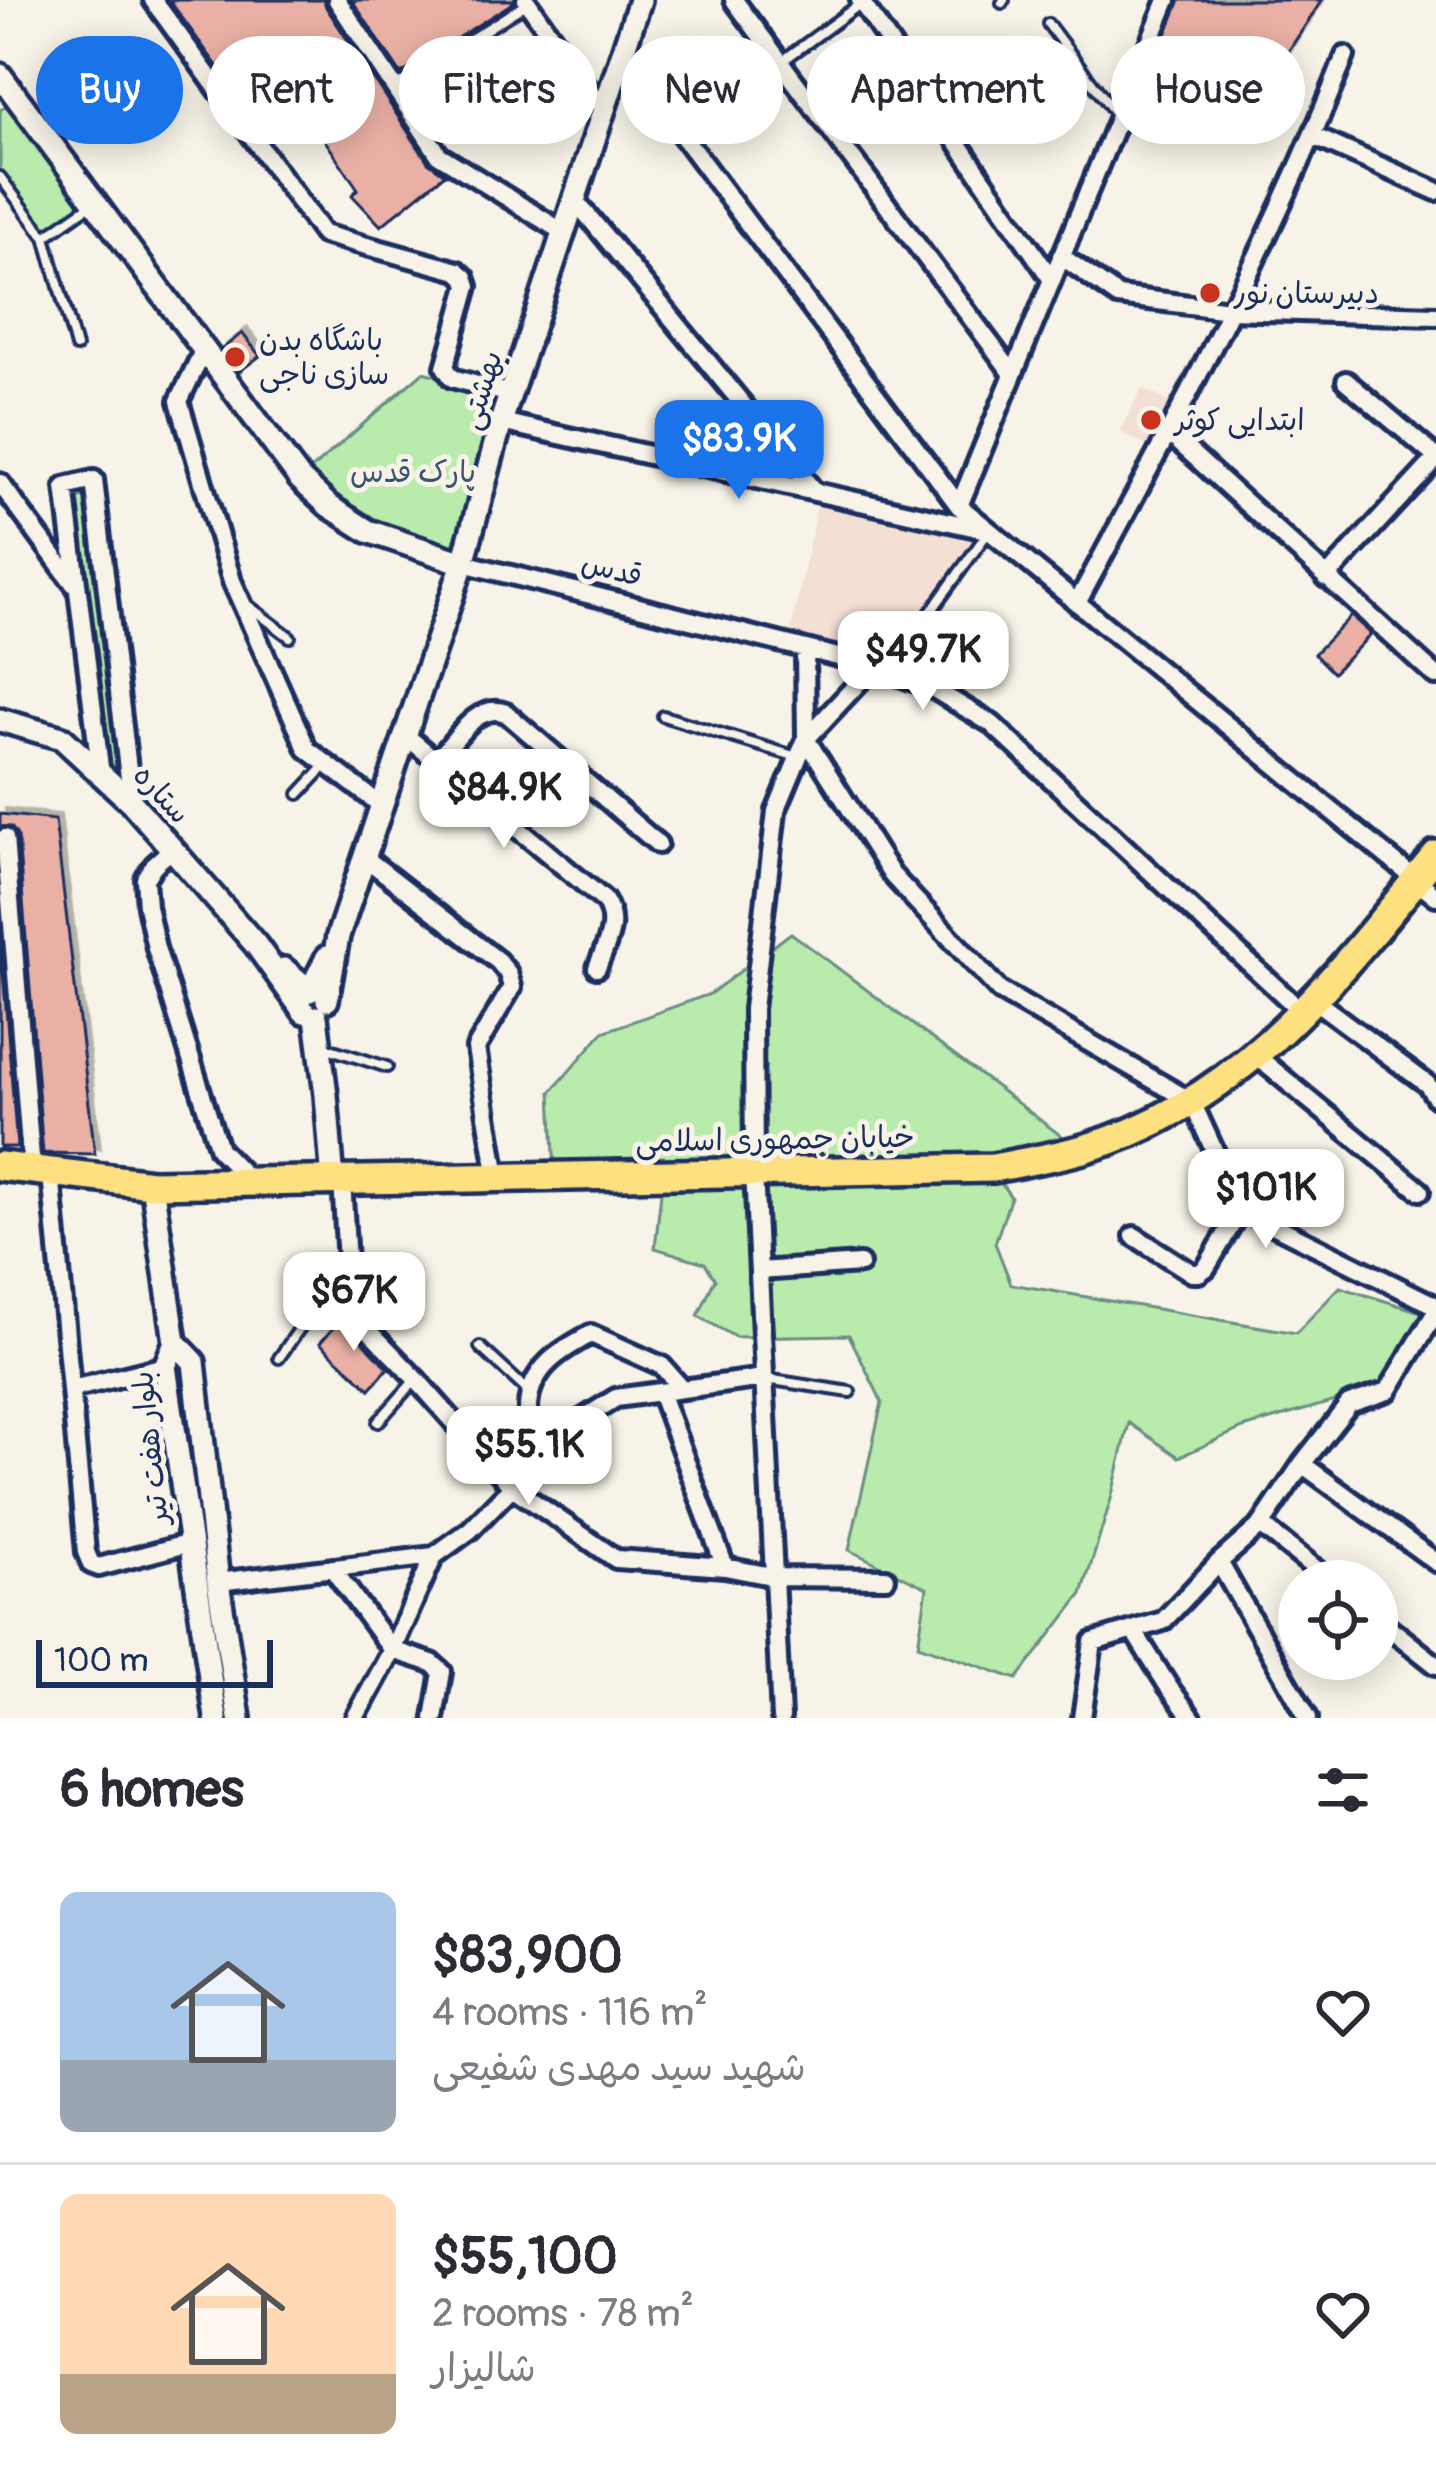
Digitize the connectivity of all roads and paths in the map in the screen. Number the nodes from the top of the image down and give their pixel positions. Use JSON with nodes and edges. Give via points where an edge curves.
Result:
{"nodes":[{"id":1,"x":153,"y":0,"type":"edge"},
{"id":2,"x":337,"y":0,"type":"edge"},
{"id":3,"x":640,"y":0,"type":"edge"},
{"id":4,"x":734,"y":0,"type":"edge"},
{"id":5,"x":1167,"y":0,"type":"edge"},
{"id":6,"x":526,"y":1,"type":"edge"},
{"id":7,"x":861,"y":2,"type":"edge"},
{"id":8,"x":1048,"y":24,"type":"dead end"},
{"id":9,"x":628,"y":36,"type":"edge"},
{"id":10,"x":761,"y":36,"type":"edge"},
{"id":11,"x":884,"y":36,"type":"edge"},
{"id":12,"x":1152,"y":36,"type":"edge"},
{"id":13,"x":1345,"y":56,"type":"dead end"},
{"id":14,"x":621,"y":58,"type":"edge"},
{"id":15,"x":783,"y":60,"type":"edge"},
{"id":16,"x":783,"y":65,"type":"edge"},
{"id":17,"x":0,"y":75,"type":"edge"},
{"id":18,"x":395,"y":88,"type":"junction"},
{"id":19,"x":8,"y":103,"type":"edge"},
{"id":20,"x":1111,"y":109,"type":"edge"},
{"id":21,"x":604,"y":110,"type":"junction"},
{"id":22,"x":1111,"y":135,"type":"edge"},
{"id":23,"x":1313,"y":136,"type":"junction"},
{"id":24,"x":689,"y":144,"type":"edge"},
{"id":25,"x":959,"y":144,"type":"edge"},
{"id":26,"x":0,"y":177,"type":"edge"},
{"id":27,"x":1436,"y":191,"type":"edge"},
{"id":28,"x":574,"y":199,"type":"junction"},
{"id":29,"x":94,"y":202,"type":"junction"},
{"id":30,"x":563,"y":232,"type":"junction"},
{"id":31,"x":45,"y":237,"type":"junction"},
{"id":32,"x":1061,"y":256,"type":"junction"},
{"id":33,"x":1052,"y":280,"type":"junction"},
{"id":34,"x":1229,"y":310,"type":"junction"},
{"id":35,"x":1436,"y":316,"type":"edge"},
{"id":36,"x":76,"y":347,"type":"dead end"},
{"id":37,"x":204,"y":350,"type":"junction"},
{"id":38,"x":1013,"y":374,"type":"junction"},
{"id":39,"x":1346,"y":381,"type":"dead end"},
{"id":40,"x":510,"y":394,"type":"junction"},
{"id":41,"x":501,"y":422,"type":"junction"},
{"id":42,"x":1169,"y":434,"type":"junction"},
{"id":43,"x":1436,"y":458,"type":"edge"},
{"id":44,"x":0,"y":483,"type":"edge"},
{"id":45,"x":814,"y":492,"type":"junction"},
{"id":46,"x":959,"y":506,"type":"junction"},
{"id":47,"x":989,"y":531,"type":"junction"},
{"id":48,"x":463,"y":563,"type":"junction"},
{"id":49,"x":1326,"y":578,"type":"junction"},
{"id":50,"x":77,"y":589,"type":"junction"},
{"id":51,"x":240,"y":599,"type":"junction"},
{"id":52,"x":1077,"y":603,"type":"junction"},
{"id":53,"x":290,"y":637,"type":"dead end"},
{"id":54,"x":806,"y":649,"type":"junction"},
{"id":55,"x":881,"y":669,"type":"junction"},
{"id":56,"x":1436,"y":676,"type":"edge"},
{"id":57,"x":663,"y":716,"type":"dead end"},
{"id":58,"x":0,"y":720,"type":"edge"},
{"id":59,"x":405,"y":735,"type":"junction"},
{"id":60,"x":806,"y":739,"type":"junction"},
{"id":61,"x":798,"y":758,"type":"junction"},
{"id":62,"x":437,"y":761,"type":"junction"},
{"id":63,"x":327,"y":764,"type":"junction"},
{"id":64,"x":101,"y":775,"type":"junction"},
{"id":65,"x":299,"y":794,"type":"dead end"},
{"id":66,"x":132,"y":803,"type":"junction"},
{"id":67,"x":382,"y":806,"type":"junction"},
{"id":68,"x":4,"y":838,"type":"dead end"},
{"id":69,"x":658,"y":844,"type":"dead end"},
{"id":70,"x":172,"y":849,"type":"junction"},
{"id":71,"x":1436,"y":855,"type":"edge"},
{"id":72,"x":364,"y":857,"type":"junction"},
{"id":73,"x":1426,"y":888,"type":"edge"},
{"id":74,"x":6,"y":939,"type":"edge"},
{"id":75,"x":597,"y":968,"type":"dead end"},
{"id":76,"x":314,"y":1005,"type":"junction"},
{"id":77,"x":1309,"y":1006,"type":"junction"},
{"id":78,"x":320,"y":1046,"type":"junction"},
{"id":79,"x":1255,"y":1054,"type":"junction"},
{"id":80,"x":387,"y":1067,"type":"dead end"},
{"id":81,"x":1436,"y":1098,"type":"edge"},
{"id":82,"x":1192,"y":1102,"type":"junction"},
{"id":83,"x":0,"y":1166,"type":"edge"},
{"id":84,"x":41,"y":1171,"type":"junction"},
{"id":85,"x":754,"y":1172,"type":"junction"},
{"id":86,"x":497,"y":1177,"type":"junction"},
{"id":87,"x":338,"y":1182,"type":"junction"},
{"id":88,"x":251,"y":1183,"type":"junction"},
{"id":89,"x":152,"y":1184,"type":"junction"},
{"id":90,"x":1420,"y":1191,"type":"dead end"},
{"id":91,"x":1241,"y":1210,"type":"junction"},
{"id":92,"x":1134,"y":1236,"type":"dead end"},
{"id":93,"x":860,"y":1264,"type":"dead end"},
{"id":94,"x":759,"y":1271,"type":"junction"},
{"id":95,"x":328,"y":1288,"type":"joint"},
{"id":96,"x":1436,"y":1309,"type":"edge"},
{"id":97,"x":350,"y":1310,"type":"junction"},
{"id":98,"x":175,"y":1342,"type":"junction"},
{"id":99,"x":480,"y":1347,"type":"dead end"},
{"id":100,"x":279,"y":1358,"type":"dead end"},
{"id":101,"x":165,"y":1366,"type":"junction"},
{"id":102,"x":764,"y":1378,"type":"junction"},
{"id":103,"x":416,"y":1379,"type":"junction"},
{"id":104,"x":71,"y":1389,"type":"junction"},
{"id":105,"x":682,"y":1389,"type":"junction"},
{"id":106,"x":660,"y":1392,"type":"junction"},
{"id":107,"x":850,"y":1392,"type":"dead end"},
{"id":108,"x":532,"y":1394,"type":"junction"},
{"id":109,"x":378,"y":1422,"type":"dead end"},
{"id":110,"x":539,"y":1445,"type":"junction"},
{"id":111,"x":1302,"y":1463,"type":"junction"},
{"id":112,"x":512,"y":1487,"type":"junction"},
{"id":113,"x":1261,"y":1525,"type":"junction"},
{"id":114,"x":190,"y":1543,"type":"junction"},
{"id":115,"x":434,"y":1556,"type":"junction"},
{"id":116,"x":1305,"y":1560,"type":"edge"},
{"id":117,"x":1219,"y":1562,"type":"junction"},
{"id":118,"x":1436,"y":1562,"type":"edge"},
{"id":119,"x":725,"y":1567,"type":"junction"},
{"id":120,"x":332,"y":1568,"type":"junction"},
{"id":121,"x":776,"y":1577,"type":"junction"},
{"id":122,"x":886,"y":1578,"type":"dead end"},
{"id":123,"x":218,"y":1582,"type":"junction"},
{"id":124,"x":1132,"y":1630,"type":"junction"},
{"id":125,"x":1398,"y":1635,"type":"edge"},
{"id":126,"x":392,"y":1650,"type":"junction"},
{"id":127,"x":1436,"y":1665,"type":"edge"},
{"id":128,"x":216,"y":1718,"type":"edge"},
{"id":129,"x":239,"y":1718,"type":"edge"},
{"id":130,"x":355,"y":1718,"type":"edge"},
{"id":131,"x":434,"y":1718,"type":"edge"},
{"id":132,"x":781,"y":1718,"type":"edge"},
{"id":133,"x":1082,"y":1718,"type":"edge"},
{"id":134,"x":1192,"y":1718,"type":"edge"},
{"id":135,"x":1308,"y":1718,"type":"edge"}],
"edges":[{"from":1,"to":40,"type":"street","via":[[323,234],[465,278],[447,374]]},
{"from":2,"to":18,"type":"street"},
{"from":3,"to":9,"type":"street","name":"بهشتی"},
{"from":4,"to":10,"type":"street"},
{"from":5,"to":12,"type":"street"},
{"from":6,"to":18,"type":"lane"},
{"from":6,"to":21,"type":"street"},
{"from":7,"to":11,"type":"street"},
{"from":7,"to":15,"type":"lane"},
{"from":8,"to":20,"type":"lane"},
{"from":13,"to":23,"type":"street"},
{"from":14,"to":21,"type":"street","name":"بهشتی"},
{"from":16,"to":38,"type":"street"},
{"from":17,"to":19,"type":"street","name":"قدس"},
{"from":18,"to":30,"type":"street","via":[[439,155]]},
{"from":19,"to":29,"type":"street","name":"قدس"},
{"from":21,"to":28,"type":"street","name":"بهشتی"},
{"from":22,"to":32,"type":"street"},
{"from":23,"to":27,"type":"street"},
{"from":23,"to":34,"type":"street"},
{"from":24,"to":46,"type":"street"},
{"from":25,"to":33,"type":"street"},
{"from":26,"to":31,"type":"lane"},
{"from":28,"to":30,"type":"street","name":"بهشتی"},
{"from":28,"to":45,"type":"street"},
{"from":29,"to":31,"type":"lane"},
{"from":29,"to":37,"type":"street","name":"قدس"},
{"from":30,"to":40,"type":"street","name":"بهشتی"},
{"from":31,"to":36,"type":"lane"},
{"from":32,"to":33,"type":"street"},
{"from":32,"to":34,"type":"street","via":[[1118,296]]},
{"from":33,"to":38,"type":"street"},
{"from":34,"to":35,"type":"street"},
{"from":34,"to":42,"type":"street"},
{"from":37,"to":48,"type":"street","name":"قدس","via":[[329,506],[368,531]]},
{"from":37,"to":51,"type":"street","via":[[179,401]]},
{"from":38,"to":46,"type":"street"},
{"from":39,"to":43,"type":"street"},
{"from":40,"to":41,"type":"street","name":"بهشتی"},
{"from":41,"to":45,"type":"street"},
{"from":41,"to":48,"type":"street","name":"بهشتی"},
{"from":42,"to":49,"type":"street"},
{"from":42,"to":52,"type":"street"},
{"from":43,"to":49,"type":"street"},
{"from":44,"to":50,"type":"street"},
{"from":45,"to":47,"type":"street"},
{"from":46,"to":47,"type":"street"},
{"from":47,"to":52,"type":"street"},
{"from":47,"to":55,"type":"lane"},
{"from":48,"to":54,"type":"street","name":"قدس"},
{"from":48,"to":59,"type":"street","name":"بهشتی"},
{"from":49,"to":56,"type":"street"},
{"from":50,"to":64,"type":"street"},
{"from":50,"to":66,"type":"street","via":[[65,487],[94,479]]},
{"from":51,"to":53,"type":"lane"},
{"from":51,"to":63,"type":"street","via":[[308,748]]},
{"from":52,"to":73,"type":"street"},
{"from":54,"to":55,"type":"street","name":"قدس"},
{"from":54,"to":60,"type":"street"},
{"from":55,"to":60,"type":"street"},
{"from":55,"to":77,"type":"street","name":"قدس","via":[[992,724]]},
{"from":57,"to":61,"type":"lane"},
{"from":58,"to":64,"type":"street","name":"ستاره","via":[[62,738]]},
{"from":59,"to":62,"type":"street"},
{"from":59,"to":67,"type":"street","name":"بهشتی"},
{"from":60,"to":61,"type":"street"},
{"from":60,"to":82,"type":"street","via":[[892,875],[1000,991]]},
{"from":61,"to":85,"type":"street","via":[[776,811],[753,1009]]},
{"from":62,"to":69,"type":"street","via":[[482,712],[496,709]]},
{"from":62,"to":75,"type":"street","via":[[604,900],[613,925]]},
{"from":63,"to":65,"type":"lane"},
{"from":63,"to":67,"type":"street"},
{"from":64,"to":66,"type":"street","name":"ستاره"},
{"from":66,"to":70,"type":"street","name":"ستاره"},
{"from":67,"to":72,"type":"street","name":"بهشتی"},
{"from":68,"to":74,"type":"street"},
{"from":70,"to":76,"type":"street","name":"ستاره"},
{"from":70,"to":88,"type":"street","via":[[146,879],[156,948],[219,1149]]},
{"from":71,"to":73,"type":"main road","name":"خیابان جمهوری اسلامی"},
{"from":72,"to":76,"type":"street","name":"بهشتی"},
{"from":72,"to":86,"type":"street","via":[[508,974],[512,988],[476,1048]]},
{"from":73,"to":77,"type":"main road","name":"خیابان جمهوری اسلامی"},
{"from":74,"to":84,"type":"street"},
{"from":76,"to":78,"type":"street"},
{"from":77,"to":79,"type":"main road","name":"خیابان جمهوری اسلامی"},
{"from":77,"to":81,"type":"street","name":"قدس","via":[[1427,1084]]},
{"from":78,"to":80,"type":"lane"},
{"from":78,"to":87,"type":"street"},
{"from":79,"to":82,"type":"main road","name":"خیابان جمهوری اسلامی"},
{"from":79,"to":90,"type":"street"},
{"from":82,"to":85,"type":"main road","name":"خیابان جمهوری اسلامی","via":[[1085,1149],[993,1168]]},
{"from":82,"to":91,"type":"street"},
{"from":83,"to":84,"type":"main road","name":"خیابان جمهوری اسلامی"},
{"from":84,"to":89,"type":"main road","name":"خیابان جمهوری اسلامی"},
{"from":84,"to":104,"type":"street"},
{"from":85,"to":86,"type":"main road","name":"خیابان جمهوری اسلامی"},
{"from":85,"to":94,"type":"street"},
{"from":86,"to":87,"type":"main road","name":"خیابان جمهوری اسلامی"},
{"from":87,"to":88,"type":"main road","name":"خیابان جمهوری اسلامی"},
{"from":87,"to":97,"type":"street"},
{"from":88,"to":89,"type":"main road","name":"خیابان جمهوری اسلامی"},
{"from":89,"to":98,"type":"street"},
{"from":91,"to":92,"type":"street","via":[[1199,1273]]},
{"from":91,"to":96,"type":"street"},
{"from":93,"to":94,"type":"street"},
{"from":94,"to":102,"type":"street"},
{"from":95,"to":97,"type":"street"},
{"from":95,"to":100,"type":"lane"},
{"from":96,"to":111,"type":"street","via":[[1388,1391],[1349,1404]]},
{"from":97,"to":103,"type":"street"},
{"from":98,"to":101,"type":"street","name":"بلوار هفت تیر"},
{"from":98,"to":123,"type":"street","name":"بلوار هفت تیر","via":[[194,1362]]},
{"from":99,"to":108,"type":"lane"},
{"from":101,"to":104,"type":"street"},
{"from":101,"to":114,"type":"street","name":"بلوار هفت تیر"},
{"from":102,"to":105,"type":"street"},
{"from":102,"to":107,"type":"lane"},
{"from":102,"to":121,"type":"street"},
{"from":103,"to":109,"type":"lane"},
{"from":103,"to":112,"type":"street"},
{"from":104,"to":114,"type":"street","via":[[91,1564]]},
{"from":105,"to":106,"type":"street"},
{"from":105,"to":108,"type":"street","via":[[662,1366],[591,1334],[539,1371]]},
{"from":106,"to":110,"type":"street","via":[[616,1398]]},
{"from":106,"to":119,"type":"street"},
{"from":108,"to":110,"type":"street","via":[[527,1409]]},
{"from":110,"to":112,"type":"street"},
{"from":111,"to":113,"type":"street"},
{"from":111,"to":118,"type":"street"},
{"from":112,"to":115,"type":"street"},
{"from":112,"to":119,"type":"street","via":[[616,1559]]},
{"from":113,"to":116,"type":"street"},
{"from":113,"to":117,"type":"street"},
{"from":114,"to":128,"type":"street","name":"بلوار هفت تیر"},
{"from":115,"to":120,"type":"street"},
{"from":115,"to":126,"type":"street"},
{"from":117,"to":124,"type":"street","via":[[1163,1621]]},
{"from":117,"to":135,"type":"street"},
{"from":119,"to":121,"type":"street"},
{"from":120,"to":123,"type":"street"},
{"from":120,"to":126,"type":"street"},
{"from":121,"to":122,"type":"street"},
{"from":121,"to":132,"type":"street"},
{"from":123,"to":129,"type":"street","name":"بلوار هفت تیر"},
{"from":124,"to":133,"type":"street","via":[[1093,1642]]},
{"from":124,"to":134,"type":"street"},
{"from":125,"to":127,"type":"street"},
{"from":126,"to":130,"type":"street"},
{"from":126,"to":131,"type":"street","via":[[442,1672]]}]}
